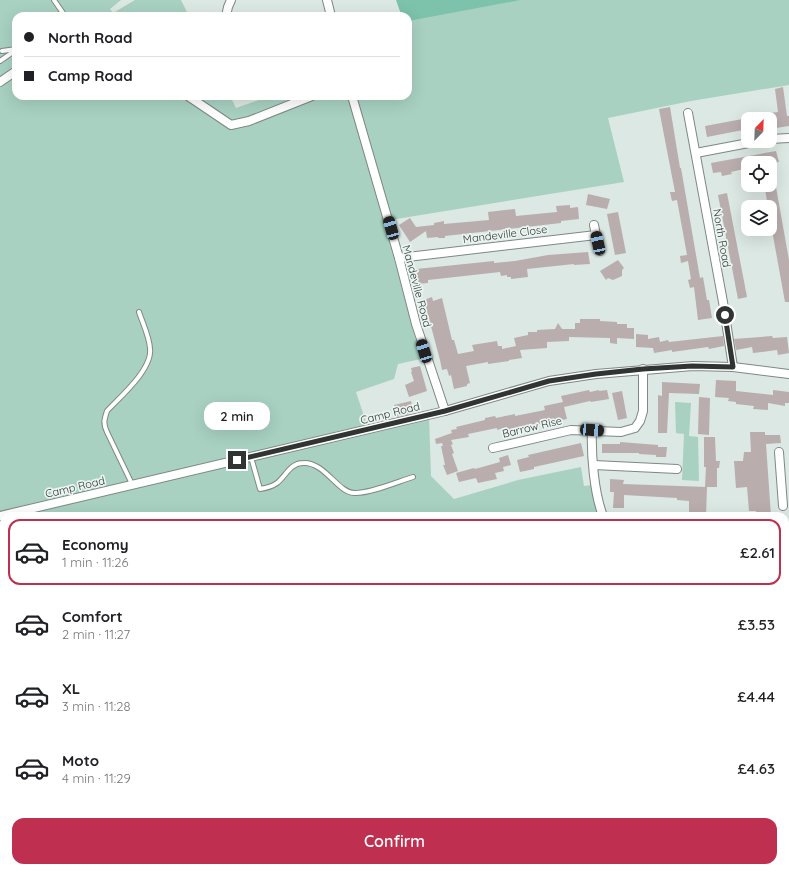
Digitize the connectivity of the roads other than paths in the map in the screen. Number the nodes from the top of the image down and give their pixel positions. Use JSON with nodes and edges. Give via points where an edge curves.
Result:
{"nodes":[{"id":1,"x":54,"y":0,"type":"edge"},
{"id":2,"x":231,"y":0,"type":"edge"},
{"id":3,"x":327,"y":0,"type":"edge"},
{"id":4,"x":62,"y":12,"type":"edge"},
{"id":5,"x":227,"y":12,"type":"edge"},
{"id":6,"x":331,"y":12,"type":"edge"},
{"id":7,"x":2,"y":50,"type":"dead end"},
{"id":8,"x":12,"y":50,"type":"edge"},
{"id":9,"x":12,"y":53,"type":"edge"},
{"id":10,"x":0,"y":61,"type":"edge"},
{"id":11,"x":12,"y":74,"type":"edge"},
{"id":12,"x":0,"y":82,"type":"edge"},
{"id":13,"x":194,"y":100,"type":"edge"},
{"id":14,"x":302,"y":100,"type":"edge"},
{"id":15,"x":353,"y":100,"type":"edge"},
{"id":16,"x":688,"y":113,"type":"dead end"},
{"id":17,"x":789,"y":138,"type":"edge"},
{"id":18,"x":777,"y":139,"type":"edge"},
{"id":19,"x":741,"y":144,"type":"edge"},
{"id":20,"x":696,"y":153,"type":"junction"},
{"id":21,"x":594,"y":226,"type":"dead end"},
{"id":22,"x":596,"y":235,"type":"junction"},
{"id":23,"x":600,"y":251,"type":"dead end"},
{"id":24,"x":399,"y":258,"type":"junction"},
{"id":25,"x":139,"y":312,"type":"dead end"},
{"id":26,"x":733,"y":367,"type":"junction"},
{"id":27,"x":643,"y":369,"type":"junction"},
{"id":28,"x":789,"y":374,"type":"edge"},
{"id":29,"x":445,"y":411,"type":"junction"},
{"id":30,"x":592,"y":430,"type":"junction"},
{"id":31,"x":493,"y":448,"type":"dead end"},
{"id":32,"x":779,"y":452,"type":"dead end"},
{"id":33,"x":252,"y":457,"type":"junction"},
{"id":34,"x":594,"y":466,"type":"junction"},
{"id":35,"x":677,"y":469,"type":"dead end"},
{"id":36,"x":413,"y":477,"type":"dead end"},
{"id":37,"x":785,"y":478,"type":"edge"},
{"id":38,"x":133,"y":485,"type":"junction"},
{"id":39,"x":783,"y":506,"type":"dead end"},
{"id":40,"x":17,"y":512,"type":"edge"},
{"id":41,"x":602,"y":512,"type":"edge"}],
"edges":[{"from":1,"to":4,"type":"lane"},
{"from":2,"to":5,"type":"street"},
{"from":3,"to":6,"type":"street"},
{"from":7,"to":8,"type":"lane"},
{"from":9,"to":10,"type":"lane"},
{"from":11,"to":12,"type":"street"},
{"from":13,"to":14,"type":"street","via":[[231,124],[249,121]]},
{"from":15,"to":24,"type":"street","name":"Mandeville Road"},
{"from":16,"to":20,"type":"street","name":"North Road"},
{"from":17,"to":18,"type":"street"},
{"from":19,"to":20,"type":"street"},
{"from":20,"to":26,"type":"street","name":"North Road"},
{"from":21,"to":22,"type":"street"},
{"from":22,"to":23,"type":"street"},
{"from":22,"to":24,"type":"street","name":"Mandeville Close"},
{"from":24,"to":29,"type":"street","name":"Mandeville Road","via":[[416,324]]},
{"from":25,"to":38,"type":"lane","via":[[150,350],[149,359],[145,368],[107,411],[104,419],[107,432]]},
{"from":26,"to":27,"type":"street","name":"Camp Road"},
{"from":26,"to":28,"type":"street","name":"Camp Road"},
{"from":27,"to":29,"type":"street","name":"Camp Road","via":[[549,381]]},
{"from":27,"to":30,"type":"street","name":"Barrow Rise","via":[[643,411],[638,426],[621,432]]},
{"from":29,"to":33,"type":"street","name":"Camp Road"},
{"from":30,"to":31,"type":"street","name":"Barrow Rise","via":[[565,430]]},
{"from":30,"to":34,"type":"street"},
{"from":32,"to":37,"type":"street"},
{"from":33,"to":36,"type":"lane","via":[[260,489],[276,484],[291,467],[301,462],[323,470],[346,492],[353,493],[364,493]]},
{"from":33,"to":38,"type":"street","name":"Camp Road"},
{"from":34,"to":35,"type":"street"},
{"from":34,"to":41,"type":"street"},
{"from":37,"to":39,"type":"street"},
{"from":38,"to":40,"type":"street","name":"Camp Road"}]}
